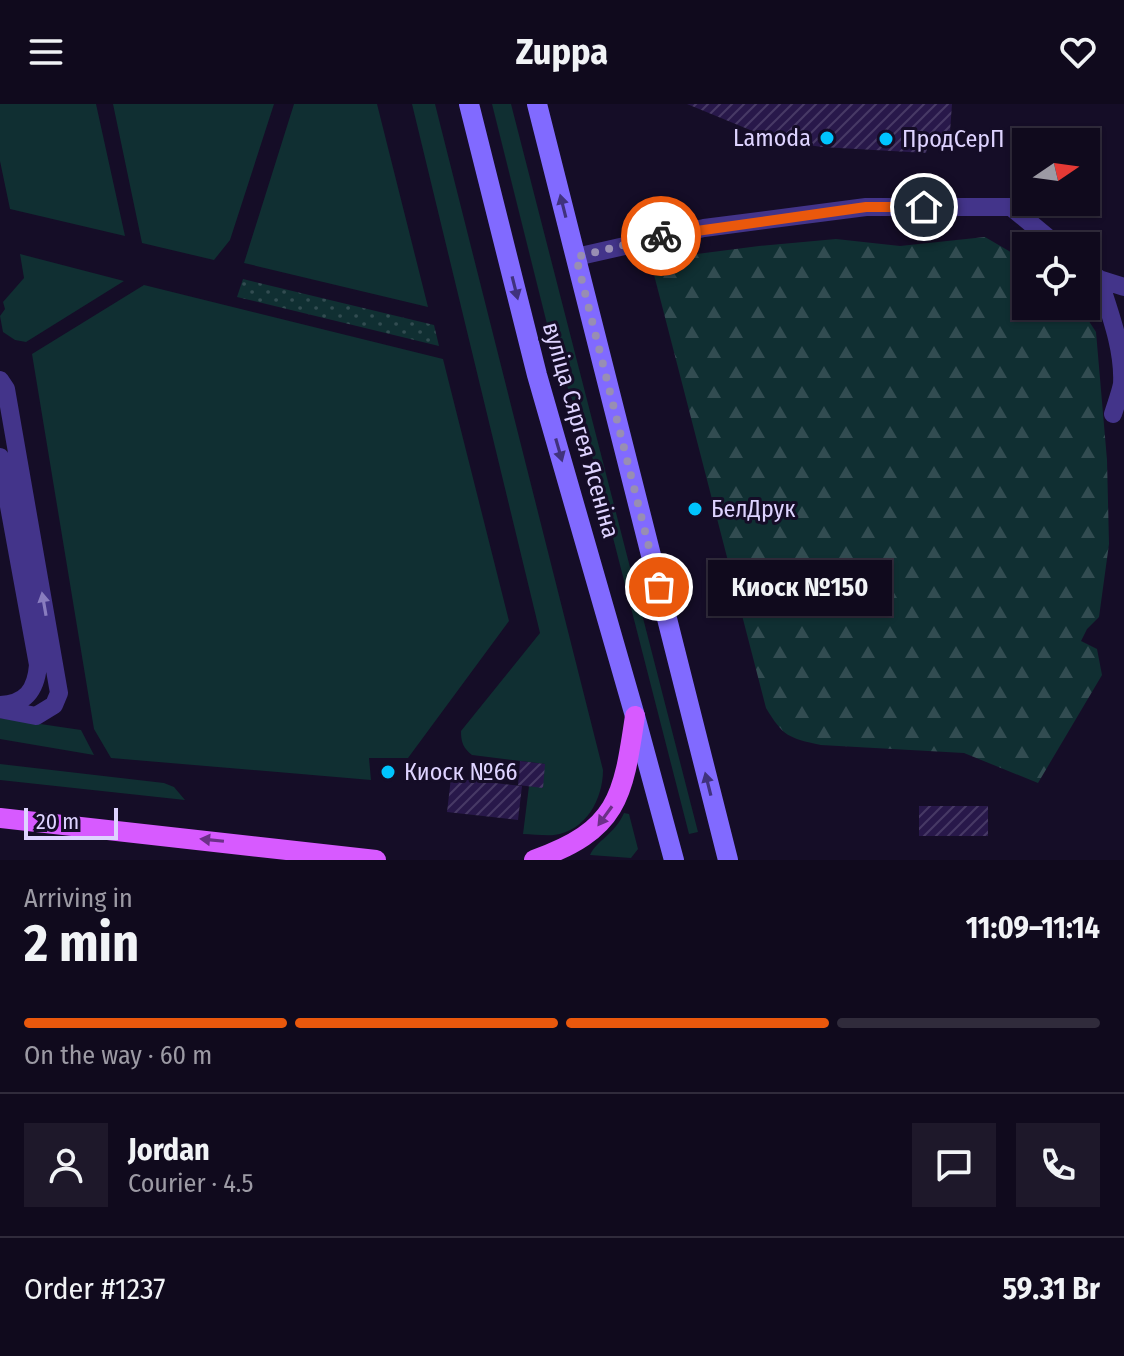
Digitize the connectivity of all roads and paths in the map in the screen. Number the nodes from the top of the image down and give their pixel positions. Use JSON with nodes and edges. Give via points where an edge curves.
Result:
{"nodes":[{"id":1,"x":469,"y":104,"type":"edge"},
{"id":2,"x":537,"y":104,"type":"edge"},
{"id":3,"x":1041,"y":232,"type":"edge"},
{"id":4,"x":576,"y":257,"type":"junction"},
{"id":5,"x":1100,"y":277,"type":"edge"},
{"id":6,"x":1124,"y":287,"type":"edge"},
{"id":7,"x":1100,"y":291,"type":"edge"},
{"id":8,"x":0,"y":380,"type":"edge"},
{"id":9,"x":1113,"y":414,"type":"dead end"},
{"id":10,"x":0,"y":457,"type":"edge"},
{"id":11,"x":0,"y":707,"type":"edge"},
{"id":12,"x":635,"y":716,"type":"junction"},
{"id":13,"x":0,"y":818,"type":"edge"},
{"id":14,"x":376,"y":860,"type":"edge"},
{"id":15,"x":534,"y":860,"type":"edge"},
{"id":16,"x":674,"y":860,"type":"edge"},
{"id":17,"x":728,"y":860,"type":"edge"}],
"edges":[{"from":1,"to":12,"type":"main road","name":"вуліца Сяргея Ясеніна","one_way":true,"via":[[537,375]]},
{"from":4,"to":2,"type":"main road","name":"вуліца Сяргея Ясеніна","one_way":true},
{"from":3,"to":4,"type":"lane","via":[[1011,207],[866,207],[704,228]]},
{"from":17,"to":4,"type":"main road","name":"вуліца Сяргея Ясеніна","one_way":true},
{"from":5,"to":6,"type":"lane"},
{"from":7,"to":9,"type":"lane","via":[[1122,353],[1123,381]]},
{"from":11,"to":8,"type":"lane","one_way":true,"via":[[36,716],[54,705],[59,693],[6,389]]},
{"from":10,"to":11,"type":"lane","via":[[38,665],[36,684],[26,698]]},
{"from":12,"to":15,"type":"main road","one_way":true,"via":[[627,775],[609,813],[575,843]]},
{"from":12,"to":16,"type":"main road","name":"вуліца Сяргея Ясеніна"},
{"from":14,"to":13,"type":"main road","one_way":true}]}
